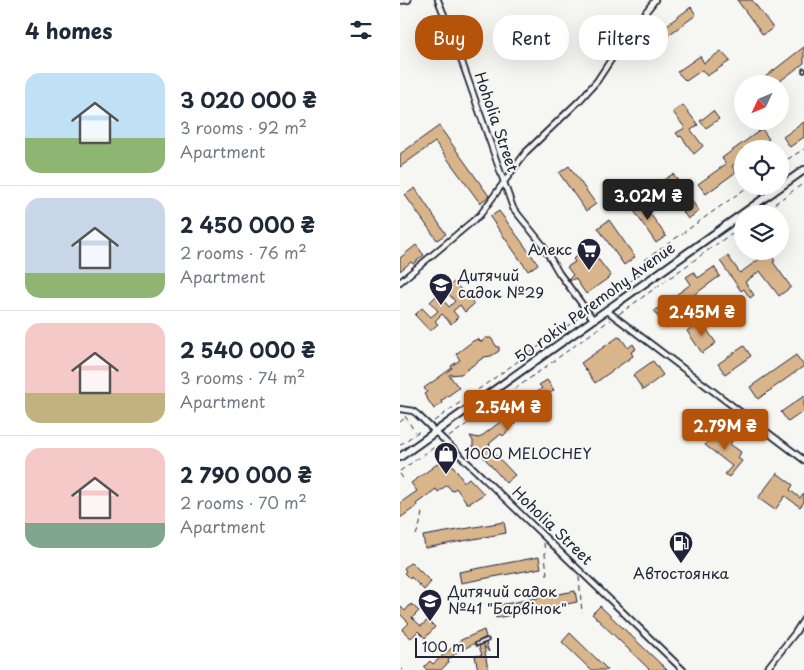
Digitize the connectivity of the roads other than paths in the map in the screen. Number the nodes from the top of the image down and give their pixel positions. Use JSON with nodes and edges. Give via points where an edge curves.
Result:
{"nodes":[{"id":1,"x":408,"y":0,"type":"edge"},
{"id":2,"x":438,"y":0,"type":"edge"},
{"id":3,"x":654,"y":0,"type":"edge"},
{"id":4,"x":400,"y":1,"type":"edge"},
{"id":5,"x":804,"y":170,"type":"edge"},
{"id":6,"x":504,"y":181,"type":"junction"},
{"id":7,"x":400,"y":282,"type":"edge"},
{"id":8,"x":606,"y":310,"type":"junction"},
{"id":9,"x":593,"y":319,"type":"junction"},
{"id":10,"x":400,"y":409,"type":"edge"},
{"id":11,"x":436,"y":432,"type":"junction"},
{"id":12,"x":400,"y":457,"type":"edge"},
{"id":13,"x":804,"y":460,"type":"edge"},
{"id":14,"x":804,"y":619,"type":"edge"},
{"id":15,"x":487,"y":640,"type":"dead end"},
{"id":16,"x":477,"y":644,"type":"dead end"},
{"id":17,"x":682,"y":670,"type":"edge"},
{"id":18,"x":766,"y":670,"type":"edge"}],
"edges":[{"from":1,"to":4,"type":"street"},
{"from":2,"to":6,"type":"street","name":"Hoholia Street"},
{"from":3,"to":6,"type":"street","via":[[597,81],[526,152]]},
{"from":5,"to":8,"type":"main road","name":"50 rokiv Peremohy Avenue"},
{"from":6,"to":7,"type":"street","via":[[476,219]]},
{"from":6,"to":9,"type":"street","name":"Hoholia Street","via":[[513,208]]},
{"from":8,"to":9,"type":"main road","name":"50 rokiv Peremohy Avenue"},
{"from":8,"to":13,"type":"street"},
{"from":9,"to":11,"type":"main road","name":"50 rokiv Peremohy Avenue"},
{"from":10,"to":11,"type":"street","name":"Hoholia Street","via":[[413,411]]},
{"from":11,"to":12,"type":"main road","name":"50 rokiv Peremohy Avenue"},
{"from":11,"to":17,"type":"street","name":"Hoholia Street"},
{"from":14,"to":18,"type":"street"},
{"from":15,"to":16,"type":"lane"}]}
